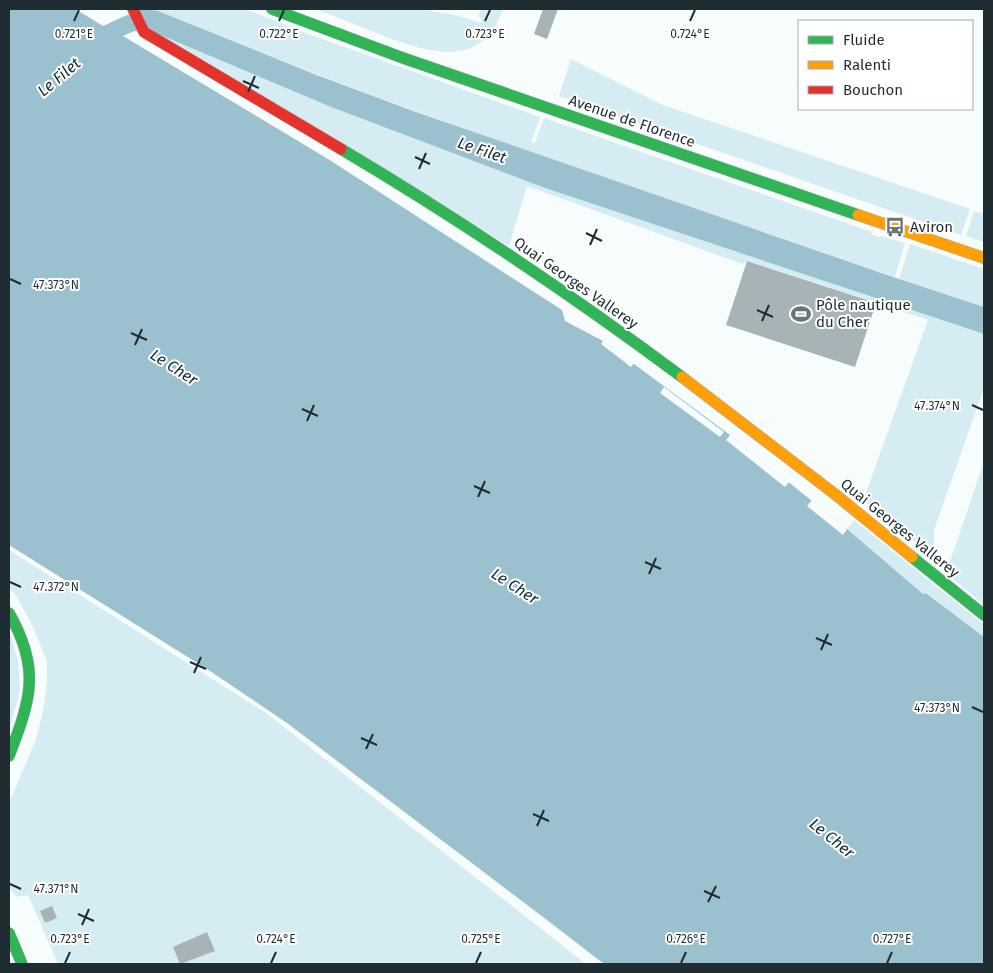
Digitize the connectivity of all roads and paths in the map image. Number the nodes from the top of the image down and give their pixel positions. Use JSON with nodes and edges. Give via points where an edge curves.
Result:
{"nodes":[{"id":1,"x":133,"y":9,"type":"edge"},
{"id":2,"x":272,"y":9,"type":"edge"},
{"id":3,"x":984,"y":258,"type":"edge"},
{"id":4,"x":9,"y":613,"type":"edge"},
{"id":5,"x":984,"y":615,"type":"edge"},
{"id":6,"x":9,"y":756,"type":"edge"},
{"id":7,"x":9,"y":933,"type":"edge"},
{"id":8,"x":22,"y":964,"type":"edge"}],
"edges":[{"from":1,"to":5,"type":"street","name":"Quai Georges Vallerey","via":[[144,32],[382,172],[554,284],[771,444]]},
{"from":2,"to":3,"type":"street","name":"Avenue de Florence","via":[[394,55]]},
{"from":4,"to":6,"type":"street","via":[[24,644],[30,675],[26,709]]},
{"from":7,"to":8,"type":"street"}]}
